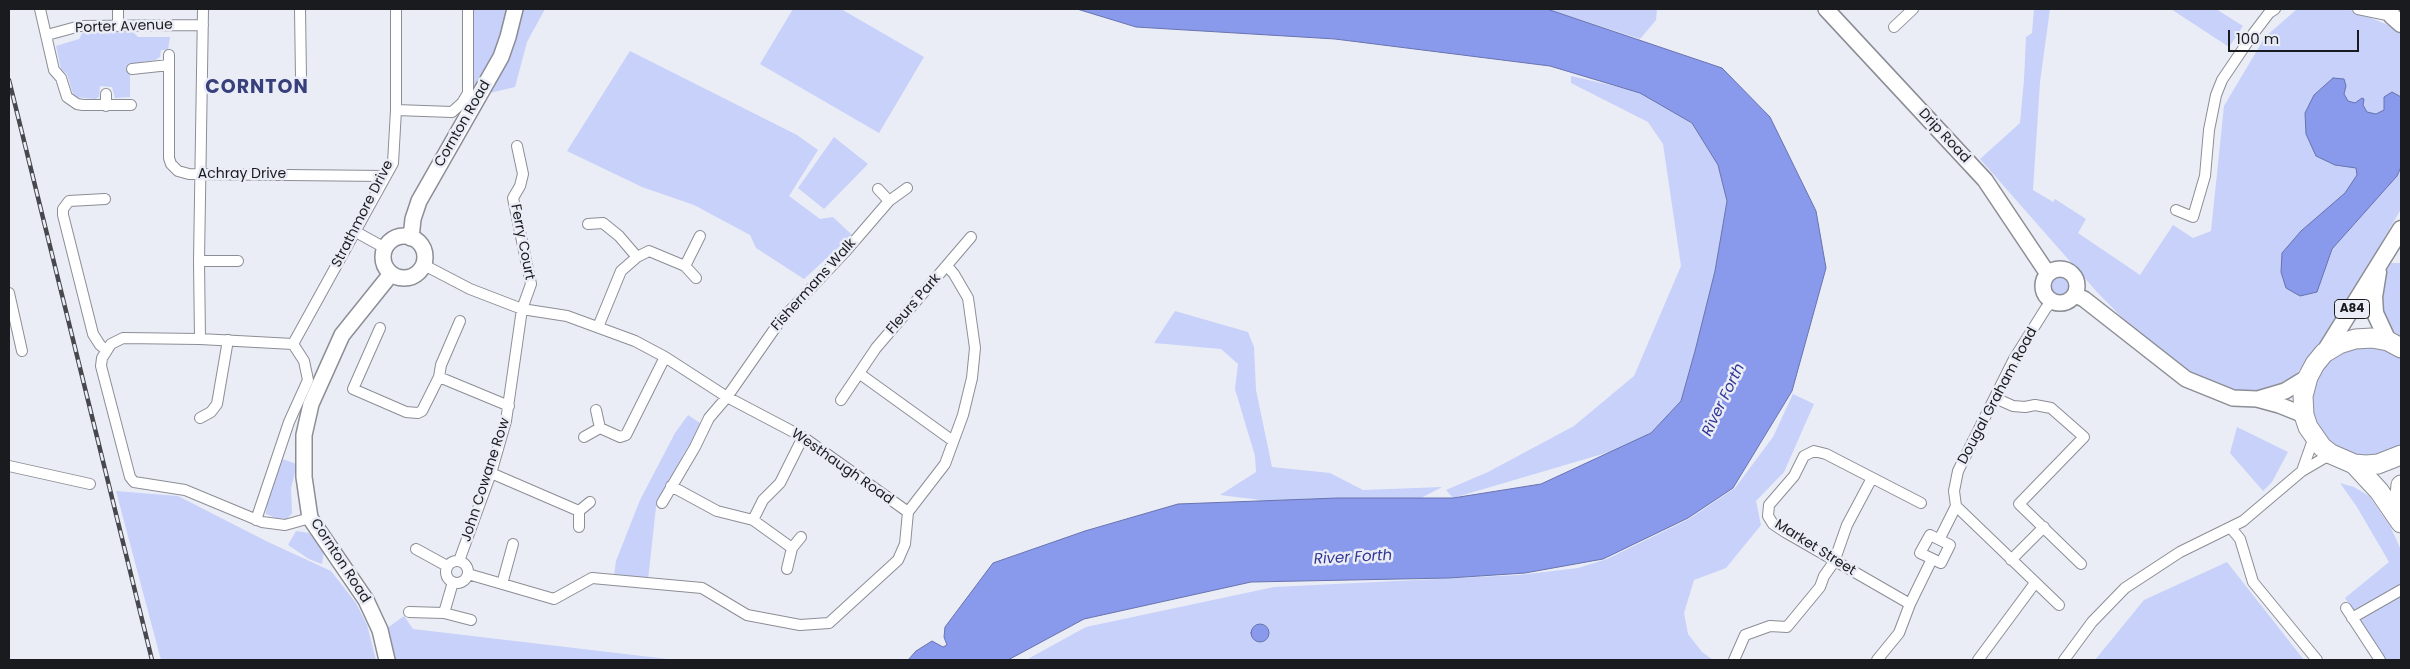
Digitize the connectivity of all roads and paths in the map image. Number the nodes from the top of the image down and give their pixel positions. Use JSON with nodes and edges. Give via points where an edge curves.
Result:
{"nodes":[{"id":1,"x":40,"y":9,"type":"edge"},
{"id":2,"x":118,"y":9,"type":"edge"},
{"id":3,"x":203,"y":9,"type":"edge"},
{"id":4,"x":300,"y":9,"type":"edge"},
{"id":5,"x":396,"y":9,"type":"edge"},
{"id":6,"x":468,"y":9,"type":"edge"},
{"id":7,"x":515,"y":9,"type":"edge"},
{"id":8,"x":1826,"y":9,"type":"edge"},
{"id":9,"x":1913,"y":9,"type":"edge"},
{"id":10,"x":2275,"y":9,"type":"edge"},
{"id":11,"x":2358,"y":9,"type":"edge"},
{"id":12,"x":2394,"y":16,"type":"edge"},
{"id":13,"x":203,"y":25,"type":"junction"},
{"id":14,"x":118,"y":26,"type":"junction"},
{"id":15,"x":1894,"y":26,"type":"dead end"},
{"id":16,"x":47,"y":35,"type":"junction"},
{"id":17,"x":132,"y":69,"type":"dead end"},
{"id":18,"x":301,"y":78,"type":"dead end"},
{"id":19,"x":106,"y":94,"type":"dead end"},
{"id":20,"x":131,"y":105,"type":"dead end"},
{"id":21,"x":106,"y":106,"type":"junction"},
{"id":22,"x":396,"y":110,"type":"junction"},
{"id":23,"x":517,"y":146,"type":"dead end"},
{"id":24,"x":201,"y":174,"type":"junction"},
{"id":25,"x":385,"y":176,"type":"junction"},
{"id":26,"x":907,"y":188,"type":"dead end"},
{"id":27,"x":878,"y":189,"type":"dead end"},
{"id":28,"x":105,"y":199,"type":"dead end"},
{"id":29,"x":889,"y":201,"type":"junction"},
{"id":30,"x":2176,"y":210,"type":"dead end"},
{"id":31,"x":588,"y":224,"type":"dead end"},
{"id":32,"x":2401,"y":229,"type":"edge"},
{"id":33,"x":356,"y":232,"type":"junction"},
{"id":34,"x":700,"y":236,"type":"dead end"},
{"id":35,"x":971,"y":237,"type":"dead end"},
{"id":36,"x":411,"y":238,"type":"junction"},
{"id":37,"x":385,"y":248,"type":"junction"},
{"id":38,"x":637,"y":257,"type":"junction"},
{"id":39,"x":200,"y":260,"type":"junction"},
{"id":40,"x":238,"y":261,"type":"dead end"},
{"id":41,"x":2379,"y":264,"type":"junction"},
{"id":42,"x":424,"y":265,"type":"junction"},
{"id":43,"x":685,"y":266,"type":"junction"},
{"id":44,"x":947,"y":266,"type":"junction"},
{"id":45,"x":391,"y":274,"type":"junction"},
{"id":46,"x":2048,"y":274,"type":"junction"},
{"id":47,"x":696,"y":278,"type":"dead end"},
{"id":48,"x":9,"y":293,"type":"edge"},
{"id":49,"x":2074,"y":294,"type":"junction"},
{"id":50,"x":2053,"y":301,"type":"junction"},
{"id":51,"x":522,"y":309,"type":"junction"},
{"id":52,"x":460,"y":321,"type":"dead end"},
{"id":53,"x":598,"y":327,"type":"junction"},
{"id":54,"x":380,"y":328,"type":"dead end"},
{"id":55,"x":200,"y":338,"type":"junction"},
{"id":56,"x":228,"y":340,"type":"junction"},
{"id":57,"x":293,"y":344,"type":"junction"},
{"id":58,"x":2395,"y":345,"type":"edge"},
{"id":59,"x":22,"y":350,"type":"dead end"},
{"id":60,"x":106,"y":350,"type":"junction"},
{"id":61,"x":2324,"y":353,"type":"junction"},
{"id":62,"x":665,"y":357,"type":"junction"},
{"id":63,"x":860,"y":374,"type":"junction"},
{"id":64,"x":439,"y":377,"type":"junction"},
{"id":65,"x":2308,"y":377,"type":"junction"},
{"id":66,"x":727,"y":397,"type":"junction"},
{"id":67,"x":1995,"y":398,"type":"junction"},
{"id":68,"x":2257,"y":399,"type":"junction"},
{"id":69,"x":841,"y":400,"type":"dead end"},
{"id":70,"x":509,"y":406,"type":"junction"},
{"id":71,"x":596,"y":410,"type":"dead end"},
{"id":72,"x":2304,"y":415,"type":"junction"},
{"id":73,"x":200,"y":418,"type":"dead end"},
{"id":74,"x":600,"y":428,"type":"junction"},
{"id":75,"x":803,"y":436,"type":"junction"},
{"id":76,"x":584,"y":437,"type":"dead end"},
{"id":77,"x":2314,"y":437,"type":"junction"},
{"id":78,"x":953,"y":441,"type":"junction"},
{"id":79,"x":2331,"y":454,"type":"junction"},
{"id":80,"x":2401,"y":455,"type":"edge"},
{"id":81,"x":2354,"y":464,"type":"junction"},
{"id":82,"x":9,"y":466,"type":"edge"},
{"id":83,"x":2302,"y":471,"type":"junction"},
{"id":84,"x":491,"y":473,"type":"junction"},
{"id":85,"x":1872,"y":478,"type":"junction"},
{"id":86,"x":90,"y":484,"type":"dead end"},
{"id":87,"x":2401,"y":485,"type":"edge"},
{"id":88,"x":671,"y":486,"type":"junction"},
{"id":89,"x":590,"y":502,"type":"dead end"},
{"id":90,"x":662,"y":503,"type":"dead end"},
{"id":91,"x":1921,"y":503,"type":"dead end"},
{"id":92,"x":1956,"y":506,"type":"junction"},
{"id":93,"x":579,"y":511,"type":"junction"},
{"id":94,"x":908,"y":512,"type":"junction"},
{"id":95,"x":310,"y":518,"type":"junction"},
{"id":96,"x":256,"y":520,"type":"junction"},
{"id":97,"x":753,"y":520,"type":"junction"},
{"id":98,"x":2400,"y":520,"type":"edge"},
{"id":99,"x":579,"y":527,"type":"dead end"},
{"id":100,"x":2044,"y":527,"type":"junction"},
{"id":101,"x":2231,"y":528,"type":"junction"},
{"id":102,"x":801,"y":537,"type":"dead end"},
{"id":103,"x":1940,"y":538,"type":"junction"},
{"id":104,"x":513,"y":544,"type":"dead end"},
{"id":105,"x":792,"y":548,"type":"junction"},
{"id":106,"x":416,"y":549,"type":"dead end"},
{"id":107,"x":1932,"y":559,"type":"junction"},
{"id":108,"x":2011,"y":560,"type":"junction"},
{"id":109,"x":459,"y":561,"type":"junction"},
{"id":110,"x":1834,"y":562,"type":"junction"},
{"id":111,"x":2081,"y":564,"type":"dead end"},
{"id":112,"x":447,"y":566,"type":"junction"},
{"id":113,"x":787,"y":569,"type":"dead end"},
{"id":114,"x":468,"y":574,"type":"junction"},
{"id":115,"x":453,"y":582,"type":"junction"},
{"id":116,"x":2035,"y":583,"type":"junction"},
{"id":117,"x":502,"y":584,"type":"junction"},
{"id":118,"x":2401,"y":590,"type":"edge"},
{"id":119,"x":1910,"y":604,"type":"junction"},
{"id":120,"x":2059,"y":605,"type":"dead end"},
{"id":121,"x":2346,"y":608,"type":"dead end"},
{"id":122,"x":410,"y":612,"type":"dead end"},
{"id":123,"x":444,"y":613,"type":"junction"},
{"id":124,"x":2352,"y":618,"type":"junction"},
{"id":125,"x":471,"y":620,"type":"dead end"},
{"id":126,"x":387,"y":660,"type":"edge"},
{"id":127,"x":1734,"y":660,"type":"edge"},
{"id":128,"x":1876,"y":660,"type":"edge"},
{"id":129,"x":1978,"y":660,"type":"edge"},
{"id":130,"x":2064,"y":660,"type":"edge"},
{"id":131,"x":2316,"y":660,"type":"edge"},
{"id":132,"x":2380,"y":660,"type":"edge"}],
"edges":[{"from":1,"to":16,"type":"street"},
{"from":2,"to":14,"type":"street"},
{"from":3,"to":13,"type":"street"},
{"from":4,"to":18,"type":"street"},
{"from":5,"to":22,"type":"street","name":"Strathmore Drive"},
{"from":6,"to":22,"type":"street","via":[[468,93],[462,103],[452,112]]},
{"from":7,"to":36,"type":"main road","name":"Cornton Road","via":[[501,57],[419,201]]},
{"from":8,"to":46,"type":"main road","name":"Drip Road","via":[[1985,180]]},
{"from":9,"to":15,"type":"street"},
{"from":10,"to":30,"type":"street","via":[[2237,58],[2216,95],[2205,176],[2193,217]]},
{"from":11,"to":12,"type":"street"},
{"from":13,"to":14,"type":"street","name":"Porter Avenue"},
{"from":13,"to":24,"type":"street"},
{"from":14,"to":16,"type":"street","name":"Porter Avenue","via":[[80,26]]},
{"from":16,"to":21,"type":"street","via":[[54,70],[61,78],[67,97],[77,104]]},
{"from":17,"to":24,"type":"street","name":"Achray Drive","via":[[169,60],[169,158],[183,173]]},
{"from":19,"to":21,"type":"street"},
{"from":20,"to":21,"type":"street"},
{"from":22,"to":25,"type":"street","name":"Strathmore Drive","via":[[393,163]]},
{"from":23,"to":51,"type":"street","name":"Ferry Court","via":[[523,174],[513,198],[531,284]]},
{"from":24,"to":25,"type":"street","name":"Achray Drive"},
{"from":24,"to":39,"type":"street"},
{"from":25,"to":33,"type":"street","name":"Strathmore Drive"},
{"from":26,"to":29,"type":"street","name":"Fishermans Walk"},
{"from":27,"to":29,"type":"street"},
{"from":28,"to":60,"type":"street","via":[[70,201],[63,215],[93,334]]},
{"from":29,"to":66,"type":"street","name":"Fishermans Walk","via":[[780,321]]},
{"from":31,"to":38,"type":"street","via":[[604,224]]},
{"from":32,"to":41,"type":"main road","number":"A84"},
{"from":33,"to":37,"type":"street"},
{"from":33,"to":57,"type":"street","name":"Strathmore Drive"},
{"from":34,"to":43,"type":"street"},
{"from":35,"to":44,"type":"street","name":"Fleurs Park"},
{"from":36,"to":37,"type":"main road","via":[[398,237]]},
{"from":36,"to":42,"type":"main road","via":[[423,248]]},
{"from":37,"to":45,"type":"main road","via":[[383,260]]},
{"from":38,"to":43,"type":"street","via":[[649,251]]},
{"from":38,"to":53,"type":"street","via":[[621,272]]},
{"from":39,"to":40,"type":"street"},
{"from":39,"to":55,"type":"street"},
{"from":41,"to":58,"type":"main road","number":"A84","via":[[2374,313]]},
{"from":41,"to":61,"type":"main road","number":"A84"},
{"from":42,"to":45,"type":"main road","via":[[409,278]]},
{"from":42,"to":51,"type":"street","name":"Westhaugh Road","via":[[470,289]]},
{"from":43,"to":47,"type":"street"},
{"from":44,"to":63,"type":"street","name":"Fleurs Park","via":[[876,348]]},
{"from":44,"to":78,"type":"street","via":[[968,298],[975,348],[968,395]]},
{"from":45,"to":95,"type":"main road","name":"Cornton Road","via":[[342,335],[311,404],[304,435],[304,477]]},
{"from":46,"to":49,"type":"main road","via":[[2058,269],[2068,271],[2075,279]]},
{"from":46,"to":50,"type":"main road","via":[[2043,289]]},
{"from":48,"to":59,"type":"street"},
{"from":49,"to":50,"type":"main road","via":[[2068,301]]},
{"from":49,"to":68,"type":"main road","via":[[2186,379],[2233,398]]},
{"from":50,"to":67,"type":"street","name":"Dougal Graham Road","via":[[2014,359]]},
{"from":51,"to":53,"type":"street","name":"Westhaugh Road","via":[[567,316]]},
{"from":51,"to":70,"type":"street","name":"John Cowane Row"},
{"from":52,"to":64,"type":"street"},
{"from":53,"to":62,"type":"street","name":"Westhaugh Road"},
{"from":54,"to":64,"type":"street","via":[[353,389],[406,412],[418,413]]},
{"from":55,"to":56,"type":"street"},
{"from":55,"to":60,"type":"street","via":[[123,338]]},
{"from":56,"to":57,"type":"street"},
{"from":56,"to":73,"type":"street","via":[[217,404]]},
{"from":57,"to":96,"type":"street","via":[[304,361],[308,380],[289,422]]},
{"from":58,"to":61,"type":"highway","number":"A84","via":[[2372,338],[2355,339]]},
{"from":60,"to":96,"type":"street","via":[[101,366],[134,482],[185,490]]},
{"from":61,"to":65,"type":"highway","number":"A84"},
{"from":62,"to":66,"type":"street","name":"Westhaugh Road"},
{"from":62,"to":74,"type":"street","via":[[626,435],[620,437]]},
{"from":63,"to":69,"type":"street","name":"Fleurs Park"},
{"from":63,"to":78,"type":"street"},
{"from":64,"to":70,"type":"street"},
{"from":65,"to":68,"type":"main road","via":[[2285,391]]},
{"from":65,"to":72,"type":"highway","number":"A84","via":[[2303,396]]},
{"from":66,"to":75,"type":"street","name":"Westhaugh Road"},
{"from":66,"to":88,"type":"street","name":"Fishermans Walk","via":[[706,423],[695,448]]},
{"from":67,"to":92,"type":"street","name":"Dougal Graham Road","via":[[1958,470],[1954,491]]},
{"from":67,"to":100,"type":"street","via":[[2013,406],[2050,408],[2084,437],[2019,504]]},
{"from":68,"to":72,"type":"main road"},
{"from":70,"to":84,"type":"street","name":"John Cowane Row"},
{"from":71,"to":74,"type":"street"},
{"from":72,"to":77,"type":"highway","number":"A84"},
{"from":74,"to":76,"type":"street"},
{"from":75,"to":94,"type":"street","name":"Westhaugh Road"},
{"from":75,"to":97,"type":"street","via":[[780,483],[763,500]]},
{"from":77,"to":79,"type":"highway","number":"A84"},
{"from":77,"to":83,"type":"street"},
{"from":78,"to":94,"type":"street","via":[[945,464]]},
{"from":79,"to":81,"type":"highway","number":"A84"},
{"from":79,"to":83,"type":"street"},
{"from":80,"to":81,"type":"highway","number":"A84","via":[[2378,464]]},
{"from":81,"to":98,"type":"highway","number":"A84","via":[[2380,490]]},
{"from":82,"to":86,"type":"street"},
{"from":83,"to":101,"type":"street"},
{"from":84,"to":93,"type":"street"},
{"from":84,"to":109,"type":"street","name":"John Cowane Row"},
{"from":85,"to":91,"type":"street","name":"Market Street"},
{"from":85,"to":110,"type":"street"},
{"from":85,"to":110,"type":"street","name":"Market Street","via":[[1814,451],[1804,456],[1794,476],[1769,505],[1768,516],[1773,524]]},
{"from":87,"to":98,"type":"highway","number":"A84"},
{"from":88,"to":90,"type":"street","name":"Fishermans Walk"},
{"from":88,"to":97,"type":"street","via":[[717,512]]},
{"from":89,"to":93,"type":"street"},
{"from":92,"to":103,"type":"street"},
{"from":92,"to":108,"type":"street"},
{"from":93,"to":99,"type":"street"},
{"from":94,"to":117,"type":"street","name":"Westhaugh Road","via":[[905,544],[898,560],[829,623],[800,625],[747,615],[702,588],[592,578],[554,599]]},
{"from":95,"to":96,"type":"street","via":[[285,525]]},
{"from":95,"to":126,"type":"main road","name":"Cornton Road","via":[[366,600],[380,630]]},
{"from":97,"to":105,"type":"street"},
{"from":100,"to":108,"type":"street"},
{"from":100,"to":111,"type":"street"},
{"from":101,"to":130,"type":"street","via":[[2180,552],[2125,588],[2092,622]]},
{"from":101,"to":131,"type":"street","via":[[2240,539],[2253,582]]},
{"from":102,"to":105,"type":"street"},
{"from":103,"to":107,"type":"street","via":[[1950,544],[1941,563]]},
{"from":103,"to":107,"type":"street","via":[[1930,535],[1920,553]]},
{"from":104,"to":117,"type":"street"},
{"from":105,"to":113,"type":"street"},
{"from":106,"to":112,"type":"street"},
{"from":107,"to":119,"type":"street"},
{"from":108,"to":116,"type":"street"},
{"from":109,"to":112,"type":"street"},
{"from":109,"to":114,"type":"street","via":[[467,567]]},
{"from":110,"to":119,"type":"street","name":"Market Street"},
{"from":110,"to":127,"type":"street","via":[[1820,587],[1787,627],[1770,626],[1745,635]]},
{"from":112,"to":115,"type":"street","via":[[447,577]]},
{"from":114,"to":115,"type":"street","via":[[462,581]]},
{"from":114,"to":117,"type":"street"},
{"from":115,"to":123,"type":"street"},
{"from":116,"to":120,"type":"street"},
{"from":116,"to":129,"type":"street"},
{"from":118,"to":124,"type":"street"},
{"from":119,"to":128,"type":"street","via":[[1899,633]]},
{"from":121,"to":124,"type":"street"},
{"from":122,"to":123,"type":"street"},
{"from":123,"to":125,"type":"street"},
{"from":124,"to":132,"type":"street"}]}
